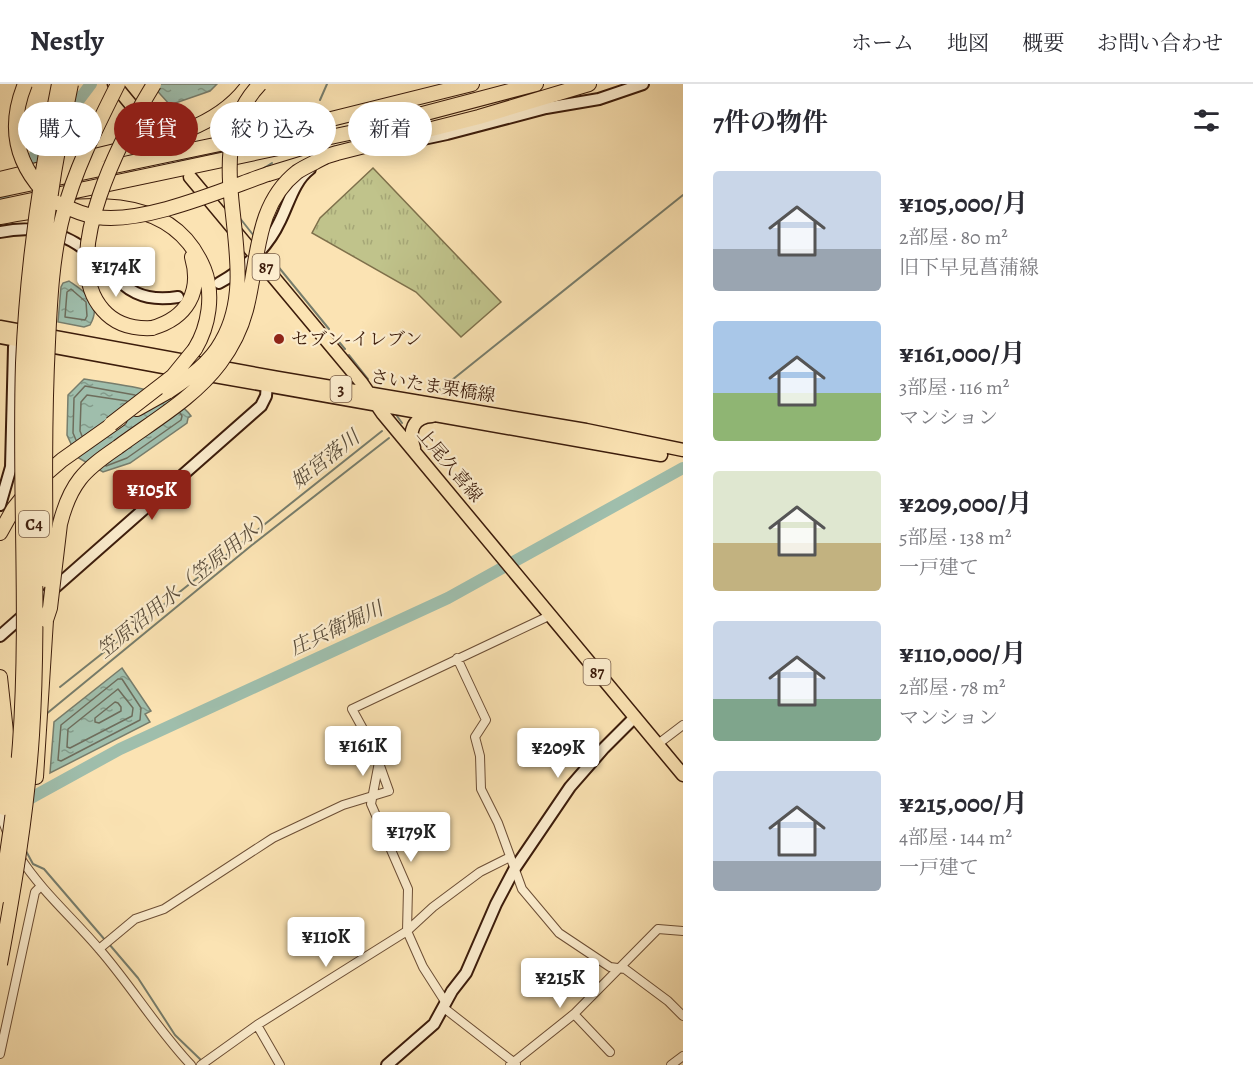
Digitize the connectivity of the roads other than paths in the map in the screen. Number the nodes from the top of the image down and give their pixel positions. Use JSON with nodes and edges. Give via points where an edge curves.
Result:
{"nodes":[{"id":1,"x":25,"y":84,"type":"edge"},
{"id":2,"x":59,"y":84,"type":"edge"},
{"id":3,"x":71,"y":84,"type":"edge"},
{"id":4,"x":116,"y":84,"type":"edge"},
{"id":5,"x":154,"y":84,"type":"edge"},
{"id":6,"x":249,"y":84,"type":"edge"},
{"id":7,"x":260,"y":84,"type":"edge"},
{"id":8,"x":472,"y":84,"type":"edge"},
{"id":9,"x":536,"y":84,"type":"edge"},
{"id":10,"x":589,"y":84,"type":"edge"},
{"id":11,"x":643,"y":84,"type":"edge"},
{"id":12,"x":130,"y":102,"type":"edge"},
{"id":13,"x":325,"y":157,"type":"junction"},
{"id":14,"x":190,"y":177,"type":"dead end"},
{"id":15,"x":0,"y":179,"type":"edge"},
{"id":16,"x":0,"y":190,"type":"edge"},
{"id":17,"x":0,"y":207,"type":"edge"},
{"id":18,"x":0,"y":217,"type":"edge"},
{"id":19,"x":4,"y":231,"type":"edge"},
{"id":20,"x":178,"y":232,"type":"junction"},
{"id":21,"x":257,"y":256,"type":"junction"},
{"id":22,"x":219,"y":283,"type":"dead end"},
{"id":23,"x":177,"y":297,"type":"dead end"},
{"id":24,"x":0,"y":327,"type":"edge"},
{"id":25,"x":17,"y":335,"type":"junction"},
{"id":26,"x":0,"y":337,"type":"edge"},
{"id":27,"x":345,"y":362,"type":"junction"},
{"id":28,"x":267,"y":384,"type":"junction"},
{"id":29,"x":322,"y":385,"type":"junction"},
{"id":30,"x":373,"y":399,"type":"junction"},
{"id":31,"x":442,"y":416,"type":"junction"},
{"id":32,"x":111,"y":424,"type":"junction"},
{"id":33,"x":683,"y":450,"type":"edge"},
{"id":34,"x":415,"y":452,"type":"junction"},
{"id":35,"x":683,"y":458,"type":"edge"},
{"id":36,"x":0,"y":505,"type":"edge"},
{"id":37,"x":0,"y":533,"type":"edge"},
{"id":38,"x":551,"y":615,"type":"junction"},
{"id":39,"x":46,"y":620,"type":"junction"},
{"id":40,"x":0,"y":636,"type":"edge"},
{"id":41,"x":457,"y":658,"type":"junction"},
{"id":42,"x":0,"y":677,"type":"edge"},
{"id":43,"x":635,"y":717,"type":"junction"},
{"id":44,"x":683,"y":725,"type":"edge"},
{"id":45,"x":658,"y":744,"type":"junction"},
{"id":46,"x":379,"y":762,"type":"junction"},
{"id":47,"x":683,"y":776,"type":"edge"},
{"id":48,"x":372,"y":797,"type":"junction"},
{"id":49,"x":1,"y":817,"type":"edge"},
{"id":50,"x":510,"y":857,"type":"junction"},
{"id":51,"x":0,"y":861,"type":"edge"},
{"id":52,"x":515,"y":868,"type":"junction"},
{"id":53,"x":40,"y":886,"type":"junction"},
{"id":54,"x":0,"y":896,"type":"edge"},
{"id":55,"x":407,"y":931,"type":"junction"},
{"id":56,"x":683,"y":931,"type":"edge"},
{"id":57,"x":99,"y":949,"type":"junction"},
{"id":58,"x":0,"y":964,"type":"edge"},
{"id":59,"x":618,"y":968,"type":"junction"},
{"id":60,"x":445,"y":1006,"type":"junction"},
{"id":61,"x":574,"y":1014,"type":"junction"},
{"id":62,"x":683,"y":1016,"type":"edge"},
{"id":63,"x":258,"y":1025,"type":"junction"},
{"id":64,"x":610,"y":1052,"type":"dead end"},
{"id":65,"x":0,"y":1054,"type":"edge"},
{"id":66,"x":683,"y":1056,"type":"edge"},
{"id":67,"x":513,"y":1064,"type":"edge"},
{"id":68,"x":191,"y":1065,"type":"edge"},
{"id":69,"x":201,"y":1065,"type":"edge"},
{"id":70,"x":280,"y":1065,"type":"edge"},
{"id":71,"x":387,"y":1065,"type":"edge"},
{"id":72,"x":671,"y":1065,"type":"edge"}],
"edges":[{"from":1,"to":13,"type":"highway","bridge":true,"via":[[15,122],[20,157],[46,194],[88,216],[126,217],[159,211]]},
{"from":2,"to":54,"type":"highway","number":"C4","bridge":true,"via":[[26,304],[20,741]]},
{"from":3,"to":58,"type":"highway","number":"C4","bridge":true,"via":[[43,247],[34,426],[32,734],[21,839]]},
{"from":4,"to":12,"type":"main road"},
{"from":4,"to":39,"type":"highway","bridge":true,"via":[[78,171],[55,253],[45,431]]},
{"from":5,"to":20,"type":"highway","bridge":true,"via":[[109,173],[90,231],[87,272],[92,294],[105,313],[132,328],[152,328],[179,315],[191,299],[195,269],[191,252]]},
{"from":6,"to":15,"type":"highway","bridge":true,"via":[[228,107],[187,130]]},
{"from":7,"to":32,"type":"highway","bridge":true,"via":[[242,110],[230,152],[239,277],[228,330],[215,351],[189,378]]},
{"from":8,"to":16,"type":"highway","bridge":true,"via":[[291,129]]},
{"from":9,"to":17,"type":"highway","via":[[354,132]]},
{"from":10,"to":13,"type":"highway"},
{"from":11,"to":21,"type":"street","via":[[599,99],[327,159],[301,178],[278,226]]},
{"from":13,"to":39,"type":"highway","bridge":true,"via":[[291,178],[270,206],[257,246],[245,312],[221,362],[180,402],[89,469],[74,488],[60,524]]},
{"from":14,"to":21,"type":"main road","name":"上尾久喜線","number":"87"},
{"from":18,"to":20,"type":"highway","via":[[54,208],[113,206],[139,210]]},
{"from":19,"to":23,"type":"street","via":[[38,230],[65,238],[83,248],[132,292],[158,299]]},
{"from":20,"to":32,"type":"highway","bridge":true,"via":[[195,251],[205,272],[209,295],[207,320],[195,349],[173,376]]},
{"from":21,"to":22,"type":"street"},
{"from":21,"to":27,"type":"main road","name":"上尾久喜線","number":"87"},
{"from":24,"to":25,"type":"main road","name":"さいたま栗橋線","number":"3"},
{"from":25,"to":26,"type":"main road","name":"さいたま栗橋線","number":"3"},
{"from":25,"to":28,"type":"main road","name":"さいたま栗橋線","number":"3"},
{"from":25,"to":29,"type":"main road","name":"さいたま栗橋線","number":"3"},
{"from":25,"to":36,"type":"street","via":[[11,467]]},
{"from":27,"to":29,"type":"main road","via":[[341,379]]},
{"from":27,"to":30,"type":"main road","name":"上尾久喜線","number":"87"},
{"from":28,"to":30,"type":"main road","name":"さいたま栗橋線","number":"3"},
{"from":28,"to":40,"type":"street","via":[[261,406]]},
{"from":29,"to":30,"type":"main road","name":"さいたま栗橋線","number":"3"},
{"from":30,"to":31,"type":"main road","name":"さいたま栗橋線","number":"3"},
{"from":30,"to":33,"type":"main road","name":"さいたま栗橋線","number":"3","via":[[586,430]]},
{"from":30,"to":34,"type":"main road","name":"上尾久喜線","number":"87"},
{"from":31,"to":34,"type":"main road","via":[[427,416],[415,423],[411,436]]},
{"from":31,"to":35,"type":"main road","name":"さいたま栗橋線","number":"3"},
{"from":32,"to":37,"type":"highway","bridge":true,"via":[[40,478],[14,508]]},
{"from":34,"to":38,"type":"main road","name":"上尾久喜線","number":"87"},
{"from":38,"to":41,"type":"street"},
{"from":38,"to":43,"type":"main road","name":"上尾久喜線","number":"87"},
{"from":39,"to":58,"type":"highway","bridge":true,"via":[[35,788],[18,901],[9,946]]},
{"from":41,"to":46,"type":"street","via":[[352,709]]},
{"from":41,"to":50,"type":"street","via":[[486,720],[475,737],[481,789]]},
{"from":42,"to":51,"type":"highway","bridge":true,"via":[[7,763]]},
{"from":43,"to":45,"type":"main road","name":"上尾久喜線","number":"87"},
{"from":43,"to":52,"type":"street","via":[[570,787]]},
{"from":44,"to":45,"type":"street"},
{"from":45,"to":47,"type":"main road","name":"上尾久喜線","number":"87"},
{"from":46,"to":48,"type":"street"},
{"from":46,"to":48,"type":"street","via":[[389,791]]},
{"from":48,"to":55,"type":"street","via":[[371,804],[408,889]]},
{"from":48,"to":57,"type":"street","via":[[343,805],[273,837],[164,909],[135,919]]},
{"from":49,"to":53,"type":"street","via":[[20,858]]},
{"from":50,"to":52,"type":"street"},
{"from":50,"to":55,"type":"street","via":[[480,872]]},
{"from":52,"to":59,"type":"street","via":[[522,889],[559,933],[610,967]]},
{"from":52,"to":60,"type":"street","via":[[466,973]]},
{"from":53,"to":57,"type":"street"},
{"from":53,"to":65,"type":"street","via":[[35,892]]},
{"from":55,"to":60,"type":"street"},
{"from":55,"to":63,"type":"street"},
{"from":56,"to":59,"type":"street","via":[[658,929]]},
{"from":57,"to":68,"type":"street"},
{"from":59,"to":61,"type":"street"},
{"from":59,"to":62,"type":"street","via":[[668,1000]]},
{"from":60,"to":67,"type":"street"},
{"from":60,"to":71,"type":"street","via":[[425,1034]]},
{"from":61,"to":64,"type":"street"},
{"from":61,"to":67,"type":"street"},
{"from":63,"to":69,"type":"street"},
{"from":63,"to":70,"type":"street"},
{"from":66,"to":72,"type":"street"}]}
